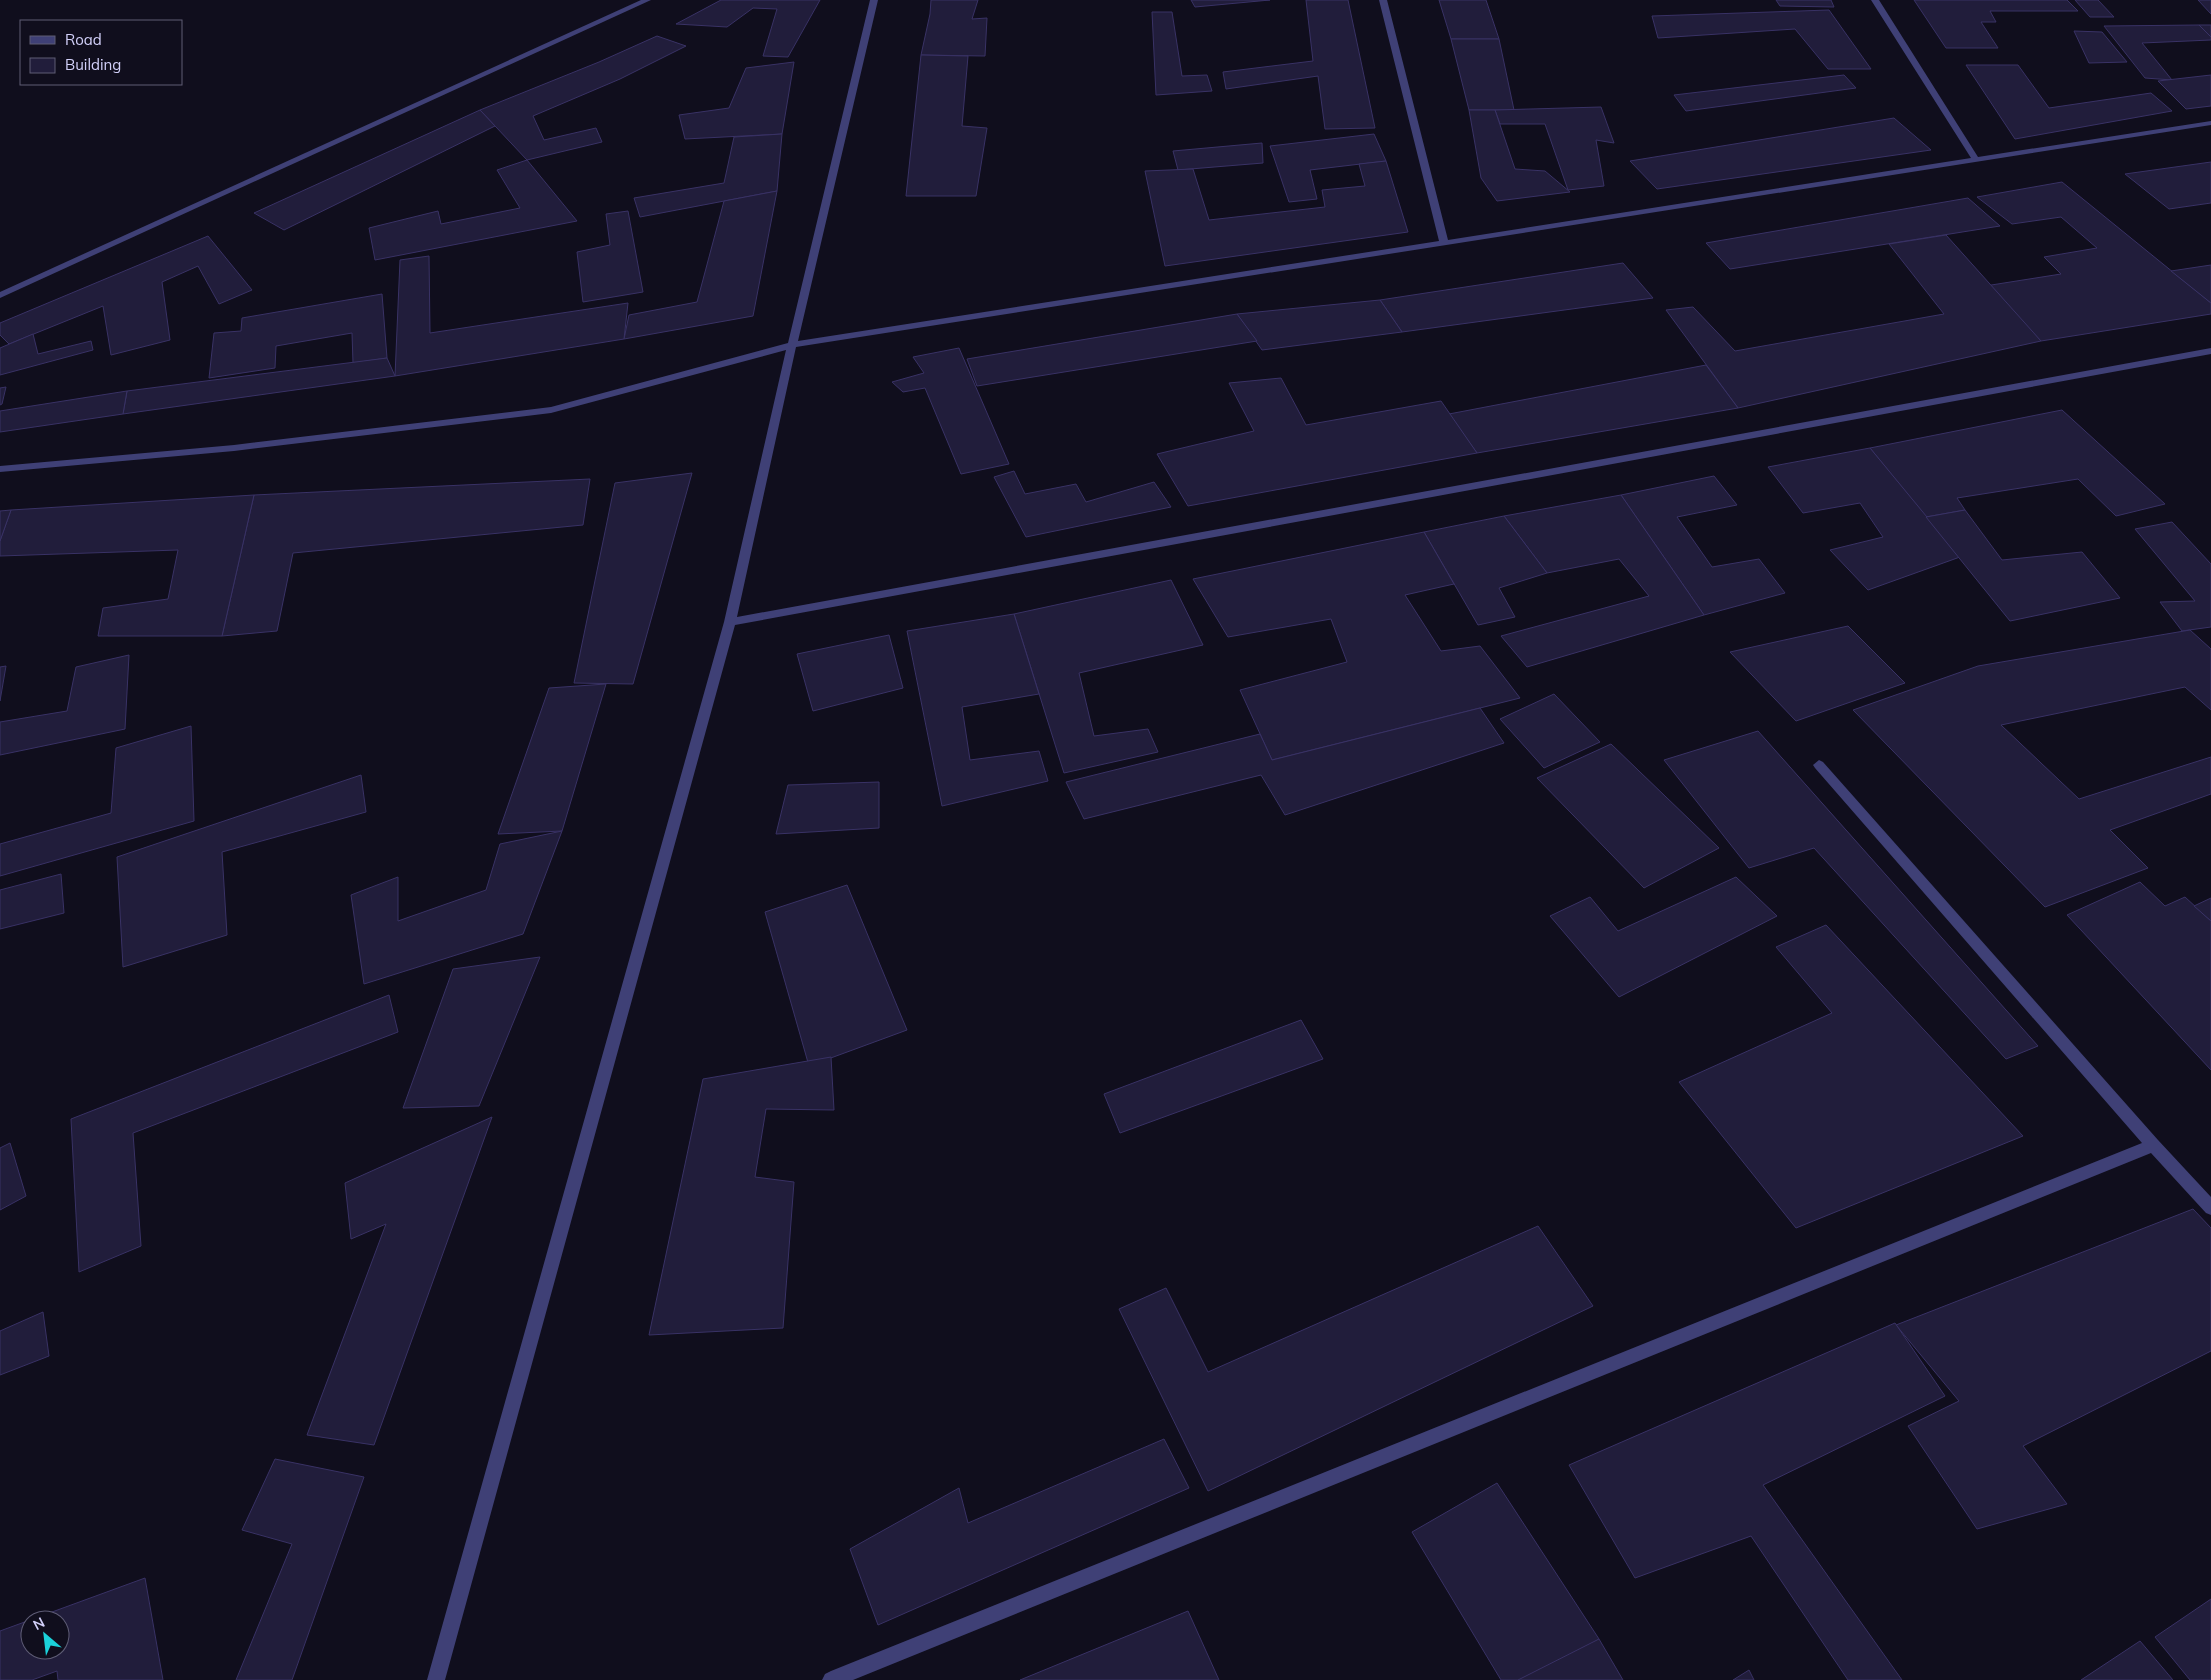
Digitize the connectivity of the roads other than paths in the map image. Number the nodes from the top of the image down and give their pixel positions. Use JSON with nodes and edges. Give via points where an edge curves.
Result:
{"nodes":[{"id":1,"x":647,"y":0,"type":"edge"},
{"id":2,"x":874,"y":0,"type":"edge"},
{"id":3,"x":1383,"y":0,"type":"edge"},
{"id":4,"x":1875,"y":0,"type":"edge"},
{"id":5,"x":2211,"y":123,"type":"edge"},
{"id":6,"x":1976,"y":160,"type":"junction"},
{"id":7,"x":1444,"y":243,"type":"junction"},
{"id":8,"x":0,"y":295,"type":"edge"},
{"id":9,"x":792,"y":345,"type":"junction"},
{"id":10,"x":2211,"y":351,"type":"edge"},
{"id":11,"x":0,"y":469,"type":"edge"},
{"id":12,"x":730,"y":622,"type":"junction"},
{"id":13,"x":1819,"y":764,"type":"dead end"},
{"id":14,"x":2152,"y":1145,"type":"junction"},
{"id":15,"x":2211,"y":1208,"type":"edge"},
{"id":16,"x":436,"y":1680,"type":"edge"},
{"id":17,"x":831,"y":1680,"type":"edge"}],
"edges":[{"from":1,"to":8,"type":"street"},
{"from":2,"to":9,"type":"street"},
{"from":3,"to":7,"type":"street"},
{"from":4,"to":6,"type":"street"},
{"from":5,"to":6,"type":"street"},
{"from":6,"to":7,"type":"street"},
{"from":7,"to":9,"type":"street"},
{"from":9,"to":11,"type":"street","via":[[551,410],[234,448]]},
{"from":9,"to":12,"type":"street"},
{"from":10,"to":12,"type":"street"},
{"from":12,"to":16,"type":"street"},
{"from":13,"to":14,"type":"street"},
{"from":14,"to":15,"type":"street"},
{"from":14,"to":17,"type":"street"}]}
